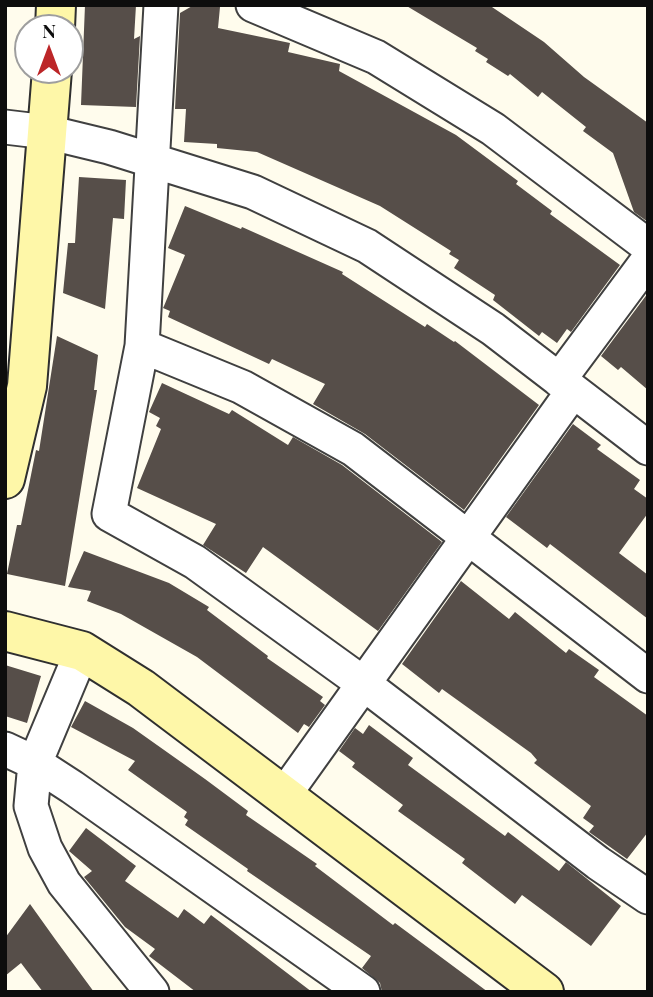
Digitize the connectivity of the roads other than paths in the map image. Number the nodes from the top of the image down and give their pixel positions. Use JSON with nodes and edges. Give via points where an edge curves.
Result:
{"nodes":[{"id":1,"x":161,"y":5,"type":"edge"},
{"id":2,"x":253,"y":5,"type":"edge"},
{"id":3,"x":51,"y":84,"type":"edge"},
{"id":4,"x":5,"y":127,"type":"edge"},
{"id":5,"x":47,"y":132,"type":"junction"},
{"id":6,"x":152,"y":160,"type":"junction"},
{"id":7,"x":648,"y":246,"type":"edge"},
{"id":8,"x":648,"y":260,"type":"edge"},
{"id":9,"x":142,"y":346,"type":"junction"},
{"id":10,"x":566,"y":385,"type":"junction"},
{"id":11,"x":648,"y":448,"type":"edge"},
{"id":12,"x":5,"y":479,"type":"edge"},
{"id":13,"x":468,"y":538,"type":"junction"},
{"id":14,"x":5,"y":631,"type":"edge"},
{"id":15,"x":82,"y":651,"type":"junction"},
{"id":16,"x":648,"y":677,"type":"edge"},
{"id":17,"x":364,"y":684,"type":"junction"},
{"id":18,"x":20,"y":756,"type":"edge"},
{"id":19,"x":284,"y":795,"type":"junction"},
{"id":20,"x":18,"y":813,"type":"edge"},
{"id":21,"x":648,"y":897,"type":"edge"},
{"id":22,"x":152,"y":992,"type":"edge"},
{"id":23,"x":363,"y":992,"type":"edge"},
{"id":24,"x":544,"y":992,"type":"edge"}],
"edges":[{"from":1,"to":6,"type":"street"},
{"from":2,"to":7,"type":"street","via":[[376,57],[493,129]]},
{"from":3,"to":5,"type":"street"},
{"from":4,"to":5,"type":"street"},
{"from":5,"to":6,"type":"street"},
{"from":5,"to":12,"type":"street","via":[[27,386]]},
{"from":6,"to":9,"type":"street"},
{"from":6,"to":10,"type":"street","via":[[253,192],[367,246],[494,329]]},
{"from":8,"to":10,"type":"street"},
{"from":9,"to":13,"type":"street","via":[[242,387],[353,449]]},
{"from":9,"to":17,"type":"street","via":[[109,514],[195,562]]},
{"from":10,"to":11,"type":"street"},
{"from":10,"to":13,"type":"street"},
{"from":13,"to":16,"type":"street"},
{"from":13,"to":17,"type":"street"},
{"from":14,"to":15,"type":"street"},
{"from":15,"to":18,"type":"street"},
{"from":15,"to":19,"type":"street","via":[[141,688]]},
{"from":17,"to":19,"type":"street"},
{"from":17,"to":21,"type":"street"},
{"from":18,"to":20,"type":"street"},
{"from":18,"to":23,"type":"street","via":[[72,787]]},
{"from":19,"to":24,"type":"street"},
{"from":20,"to":22,"type":"street","via":[[64,883]]}]}
